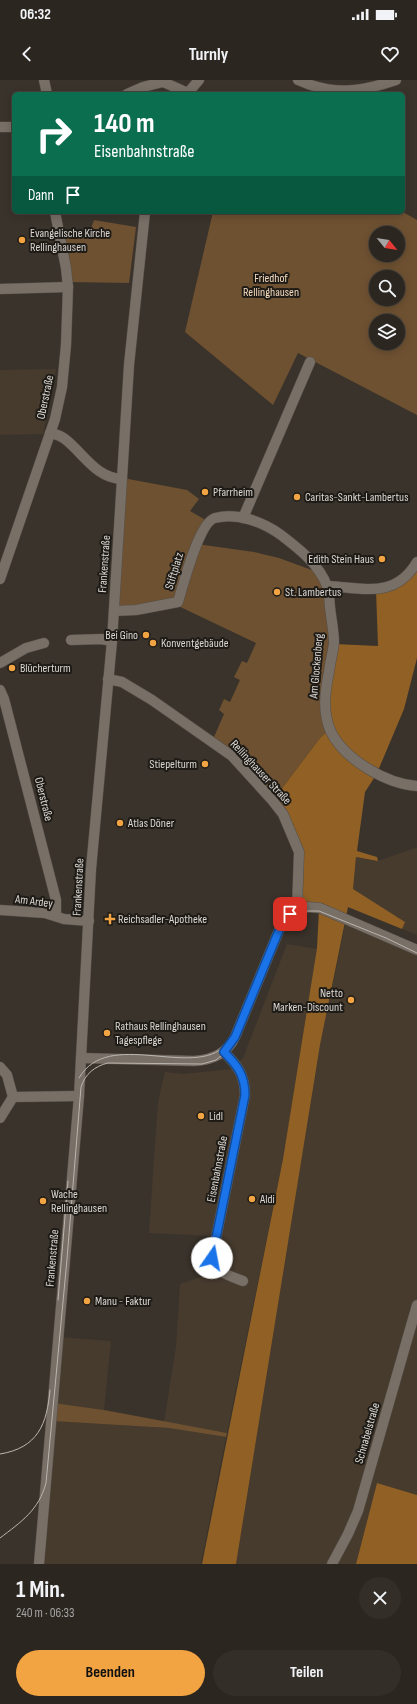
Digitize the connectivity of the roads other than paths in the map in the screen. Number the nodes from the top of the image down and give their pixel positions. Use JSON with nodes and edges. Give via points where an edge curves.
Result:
{"nodes":[{"id":1,"x":44,"y":80,"type":"edge"},
{"id":2,"x":199,"y":80,"type":"edge"},
{"id":3,"x":298,"y":80,"type":"edge"},
{"id":4,"x":396,"y":80,"type":"edge"},
{"id":5,"x":47,"y":92,"type":"edge"},
{"id":6,"x":132,"y":92,"type":"edge"},
{"id":7,"x":186,"y":92,"type":"edge"},
{"id":8,"x":189,"y":92,"type":"edge"},
{"id":9,"x":0,"y":127,"type":"edge"},
{"id":10,"x":12,"y":127,"type":"edge"},
{"id":11,"x":55,"y":214,"type":"edge"},
{"id":12,"x":145,"y":214,"type":"edge"},
{"id":13,"x":68,"y":287,"type":"junction"},
{"id":14,"x":0,"y":289,"type":"edge"},
{"id":15,"x":310,"y":362,"type":"dead end"},
{"id":16,"x":50,"y":433,"type":"junction"},
{"id":17,"x":122,"y":478,"type":"junction"},
{"id":18,"x":243,"y":518,"type":"junction"},
{"id":19,"x":417,"y":562,"type":"edge"},
{"id":20,"x":0,"y":579,"type":"edge"},
{"id":21,"x":328,"y":586,"type":"junction"},
{"id":22,"x":114,"y":611,"type":"junction"},
{"id":23,"x":71,"y":640,"type":"dead end"},
{"id":24,"x":112,"y":641,"type":"junction"},
{"id":25,"x":44,"y":643,"type":"dead end"},
{"id":26,"x":0,"y":663,"type":"edge"},
{"id":27,"x":108,"y":679,"type":"junction"},
{"id":28,"x":0,"y":691,"type":"edge"},
{"id":29,"x":417,"y":786,"type":"edge"},
{"id":30,"x":297,"y":909,"type":"junction"},
{"id":31,"x":0,"y":910,"type":"edge"},
{"id":32,"x":56,"y":916,"type":"junction"},
{"id":33,"x":89,"y":921,"type":"junction"},
{"id":34,"x":417,"y":950,"type":"edge"},
{"id":35,"x":224,"y":1052,"type":"junction"},
{"id":36,"x":81,"y":1058,"type":"junction"},
{"id":37,"x":0,"y":1067,"type":"edge"},
{"id":38,"x":78,"y":1096,"type":"junction"},
{"id":39,"x":13,"y":1097,"type":"junction"},
{"id":40,"x":0,"y":1118,"type":"edge"},
{"id":41,"x":243,"y":1281,"type":"dead end"},
{"id":42,"x":417,"y":1305,"type":"edge"},
{"id":43,"x":39,"y":1564,"type":"edge"},
{"id":44,"x":332,"y":1564,"type":"edge"}],
"edges":[{"from":1,"to":5,"type":"street"},
{"from":2,"to":8,"type":"street"},
{"from":3,"to":4,"type":"street","via":[[309,85],[345,92],[366,90]]},
{"from":6,"to":7,"type":"street","via":[[163,82]]},
{"from":9,"to":10,"type":"street"},
{"from":11,"to":13,"type":"street","name":"Oberstraße"},
{"from":12,"to":17,"type":"street","name":"Frankenstraße","via":[[129,364]]},
{"from":13,"to":14,"type":"street"},
{"from":13,"to":16,"type":"street","name":"Oberstraße","via":[[63,375]]},
{"from":15,"to":18,"type":"street"},
{"from":16,"to":17,"type":"street","via":[[64,438],[91,466],[111,478]]},
{"from":16,"to":20,"type":"street","name":"Oberstraße"},
{"from":17,"to":22,"type":"street","name":"Frankenstraße"},
{"from":18,"to":21,"type":"street","name":"Am Glockenberg","via":[[261,523],[298,548]]},
{"from":18,"to":22,"type":"street","name":"Stiftplatz","via":[[215,518],[210,521],[195,547],[178,602],[136,610]]},
{"from":19,"to":21,"type":"street","via":[[400,582],[385,589]]},
{"from":21,"to":29,"type":"street","name":"Am Glockenberg","via":[[334,642],[324,699],[332,733],[354,759],[375,773],[401,785]]},
{"from":22,"to":24,"type":"street","name":"Frankenstraße"},
{"from":23,"to":24,"type":"street"},
{"from":24,"to":27,"type":"street","name":"Frankenstraße"},
{"from":25,"to":26,"type":"street","via":[[26,648]]},
{"from":27,"to":30,"type":"street","name":"Rellinghauser Straße","via":[[122,682],[211,740],[232,756],[272,800],[283,814],[299,852]]},
{"from":27,"to":33,"type":"street","name":"Frankenstraße"},
{"from":28,"to":32,"type":"street","name":"Oberstraße","via":[[56,900]]},
{"from":30,"to":34,"type":"street","via":[[320,908]]},
{"from":30,"to":35,"type":"street","via":[[284,920],[235,1037]]},
{"from":31,"to":32,"type":"street","name":"Am Ardey"},
{"from":32,"to":33,"type":"street","name":"Am Ardey"},
{"from":33,"to":36,"type":"street","name":"Frankenstraße"},
{"from":35,"to":36,"type":"street","via":[[211,1058],[194,1061]]},
{"from":35,"to":41,"type":"street","name":"Eisenbahnstraße","via":[[235,1063],[244,1078],[245,1095],[212,1258],[218,1269],[226,1275]]},
{"from":36,"to":38,"type":"street","name":"Frankenstraße"},
{"from":37,"to":39,"type":"street","via":[[6,1075]]},
{"from":38,"to":39,"type":"street"},
{"from":38,"to":43,"type":"street","name":"Frankenstraße"},
{"from":39,"to":40,"type":"street"},
{"from":42,"to":44,"type":"street","name":"Schnabelstraße","via":[[358,1511]]}]}
